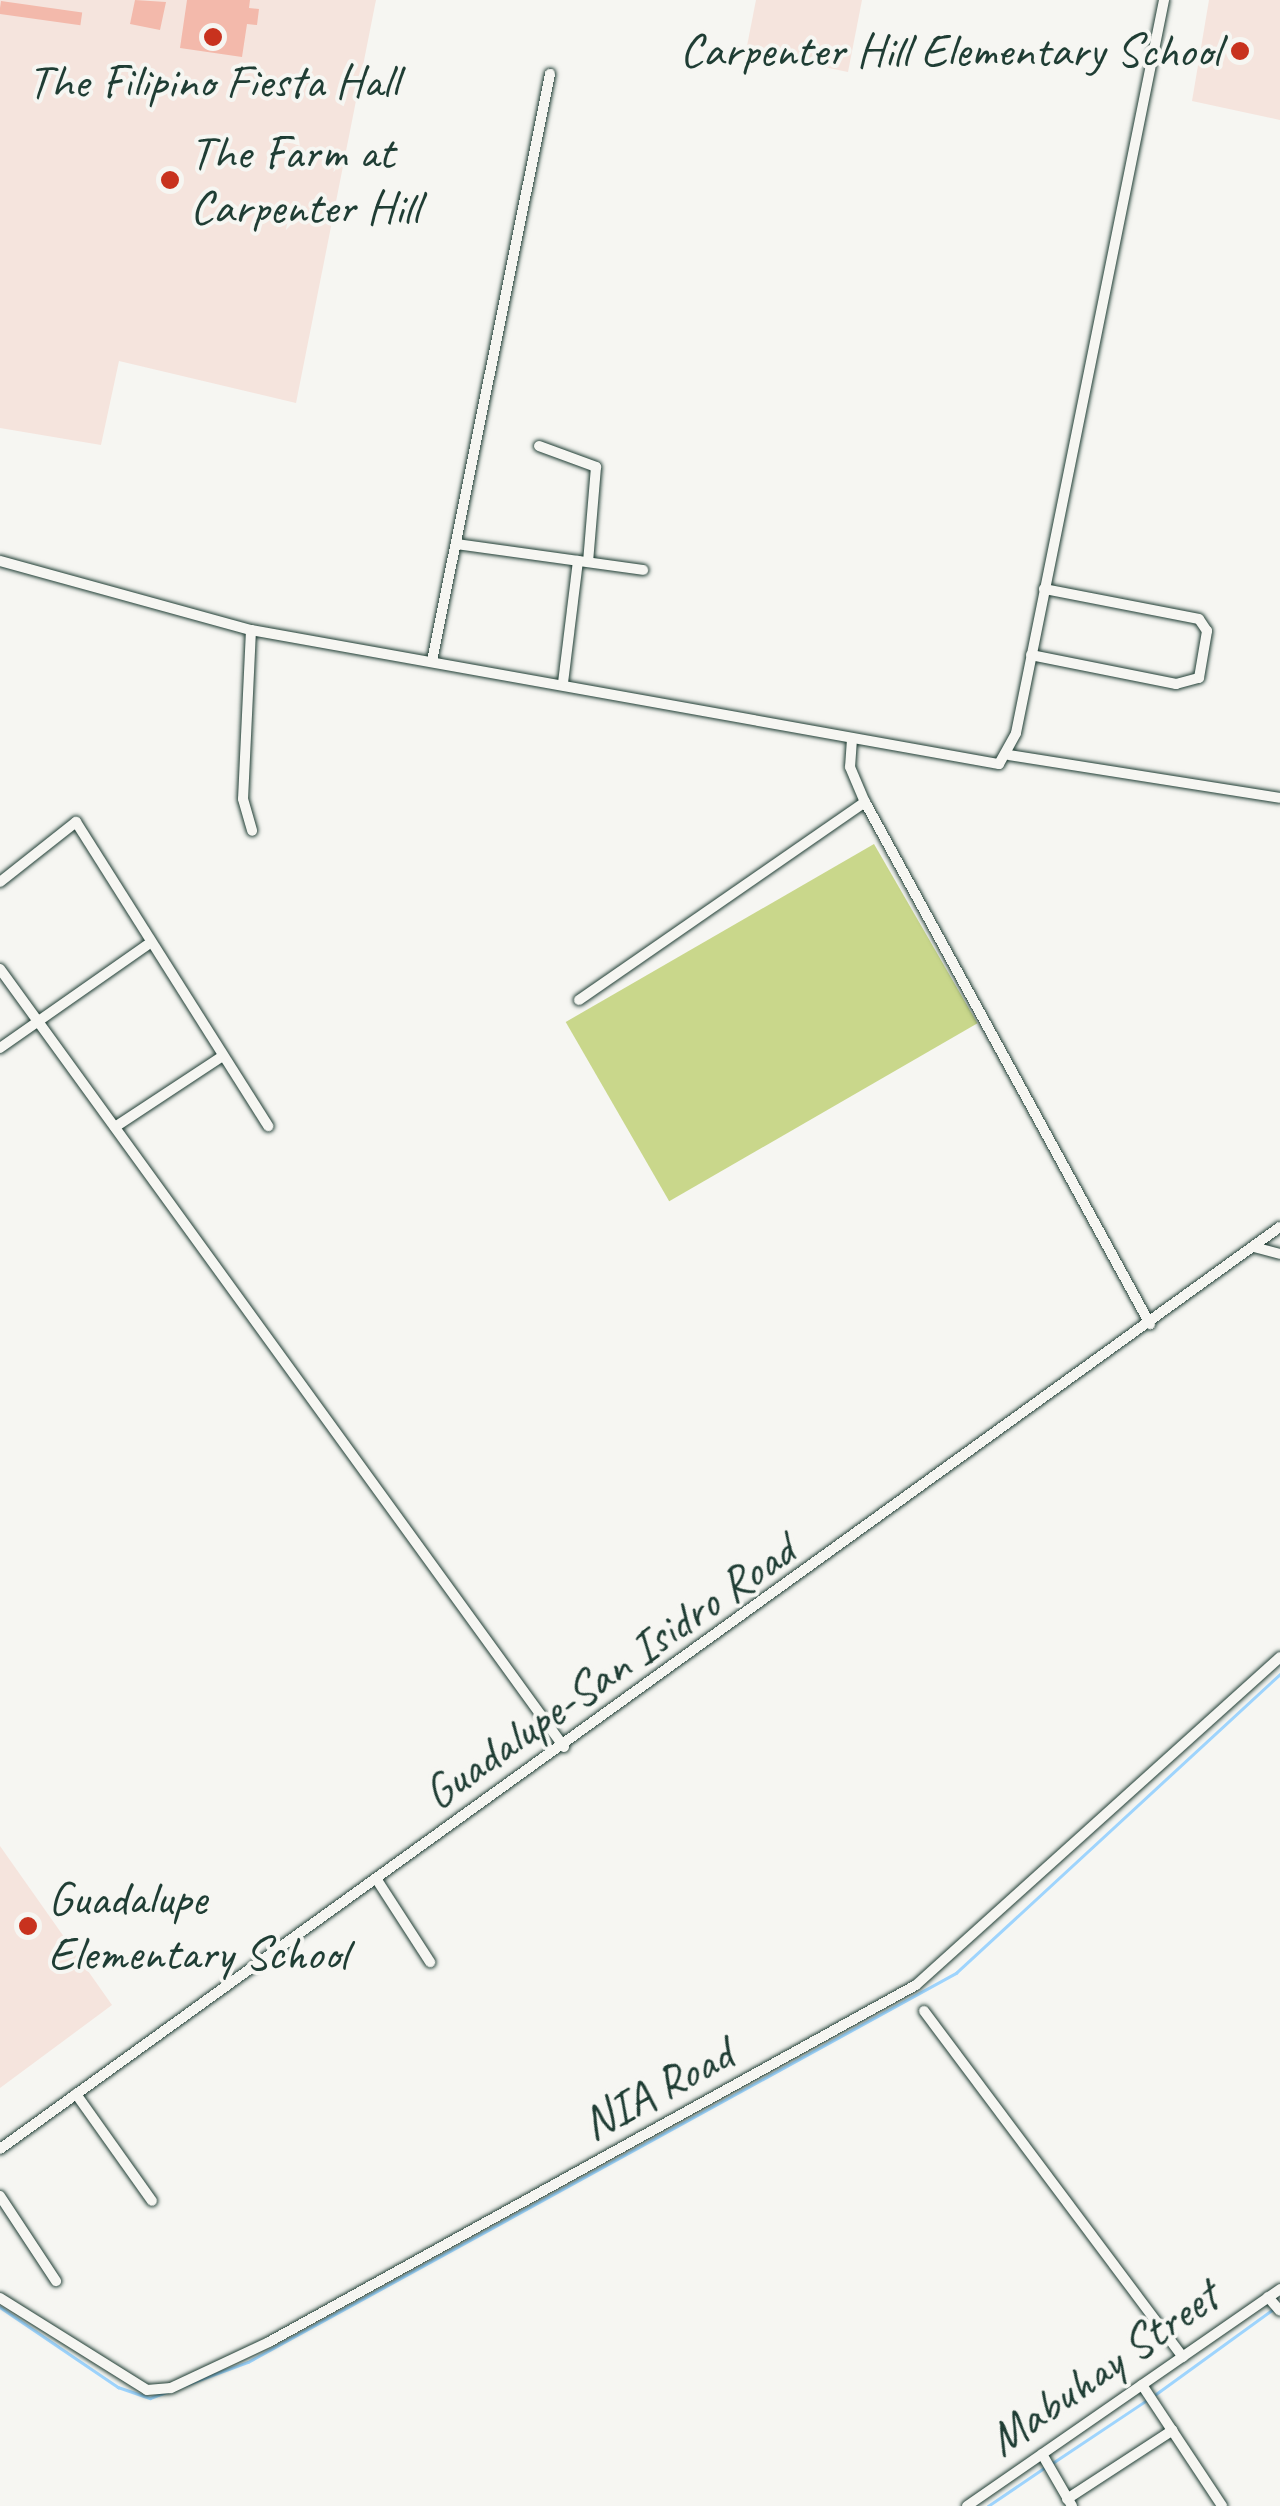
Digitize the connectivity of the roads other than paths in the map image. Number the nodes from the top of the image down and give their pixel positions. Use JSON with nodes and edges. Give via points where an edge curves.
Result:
{"nodes":[{"id":1,"x":1164,"y":0,"type":"edge"},
{"id":2,"x":550,"y":74,"type":"dead end"},
{"id":3,"x":539,"y":446,"type":"dead end"},
{"id":4,"x":456,"y":544,"type":"junction"},
{"id":5,"x":0,"y":561,"type":"edge"},
{"id":6,"x":582,"y":561,"type":"junction"},
{"id":7,"x":643,"y":570,"type":"dead end"},
{"id":8,"x":1044,"y":590,"type":"junction"},
{"id":9,"x":251,"y":630,"type":"junction"},
{"id":10,"x":1031,"y":655,"type":"junction"},
{"id":11,"x":432,"y":661,"type":"junction"},
{"id":12,"x":562,"y":683,"type":"junction"},
{"id":13,"x":852,"y":739,"type":"junction"},
{"id":14,"x":1009,"y":755,"type":"junction"},
{"id":15,"x":1280,"y":798,"type":"edge"},
{"id":16,"x":865,"y":802,"type":"junction"},
{"id":17,"x":252,"y":831,"type":"dead end"},
{"id":18,"x":0,"y":882,"type":"edge"},
{"id":19,"x":147,"y":945,"type":"junction"},
{"id":20,"x":0,"y":969,"type":"edge"},
{"id":21,"x":579,"y":1000,"type":"dead end"},
{"id":22,"x":38,"y":1020,"type":"junction"},
{"id":23,"x":0,"y":1048,"type":"edge"},
{"id":24,"x":222,"y":1057,"type":"junction"},
{"id":25,"x":116,"y":1126,"type":"junction"},
{"id":26,"x":268,"y":1126,"type":"dead end"},
{"id":27,"x":1280,"y":1227,"type":"edge"},
{"id":28,"x":1254,"y":1246,"type":"junction"},
{"id":29,"x":1280,"y":1254,"type":"edge"},
{"id":30,"x":1150,"y":1324,"type":"junction"},
{"id":31,"x":1280,"y":1658,"type":"edge"},
{"id":32,"x":564,"y":1747,"type":"junction"},
{"id":33,"x":376,"y":1880,"type":"junction"},
{"id":34,"x":430,"y":1962,"type":"dead end"},
{"id":35,"x":924,"y":2011,"type":"dead end"},
{"id":36,"x":76,"y":2094,"type":"junction"},
{"id":37,"x":0,"y":2149,"type":"edge"},
{"id":38,"x":0,"y":2196,"type":"edge"},
{"id":39,"x":152,"y":2200,"type":"dead end"},
{"id":40,"x":56,"y":2281,"type":"dead end"},
{"id":41,"x":1280,"y":2289,"type":"edge"},
{"id":42,"x":1268,"y":2296,"type":"junction"},
{"id":43,"x":0,"y":2298,"type":"edge"},
{"id":44,"x":1280,"y":2311,"type":"edge"},
{"id":45,"x":1184,"y":2356,"type":"junction"},
{"id":46,"x":1142,"y":2385,"type":"junction"},
{"id":47,"x":1173,"y":2430,"type":"junction"},
{"id":48,"x":1042,"y":2454,"type":"junction"},
{"id":49,"x":1070,"y":2502,"type":"edge"},
{"id":50,"x":967,"y":2506,"type":"edge"},
{"id":51,"x":1222,"y":2506,"type":"edge"}],
"edges":[{"from":1,"to":8,"type":"street"},
{"from":2,"to":4,"type":"street"},
{"from":3,"to":6,"type":"street","via":[[596,467]]},
{"from":4,"to":6,"type":"street"},
{"from":4,"to":11,"type":"street"},
{"from":5,"to":9,"type":"street"},
{"from":6,"to":7,"type":"street"},
{"from":6,"to":12,"type":"street"},
{"from":8,"to":10,"type":"street"},
{"from":8,"to":10,"type":"street","via":[[1199,619],[1207,631],[1199,678],[1176,684]]},
{"from":9,"to":11,"type":"street"},
{"from":9,"to":17,"type":"street","via":[[243,799]]},
{"from":10,"to":14,"type":"street"},
{"from":11,"to":12,"type":"street"},
{"from":12,"to":13,"type":"street"},
{"from":13,"to":14,"type":"street","via":[[978,765]]},
{"from":13,"to":16,"type":"street","via":[[850,768]]},
{"from":14,"to":15,"type":"street"},
{"from":16,"to":21,"type":"street"},
{"from":16,"to":30,"type":"street"},
{"from":18,"to":19,"type":"street","via":[[76,822],[133,906]]},
{"from":19,"to":22,"type":"street"},
{"from":19,"to":24,"type":"street"},
{"from":20,"to":22,"type":"street"},
{"from":22,"to":23,"type":"street"},
{"from":22,"to":25,"type":"street"},
{"from":24,"to":25,"type":"street"},
{"from":24,"to":26,"type":"street"},
{"from":25,"to":32,"type":"street"},
{"from":27,"to":28,"type":"street","name":"Guadalupe-San Isidro Road"},
{"from":28,"to":29,"type":"street"},
{"from":28,"to":30,"type":"street","name":"Guadalupe-San Isidro Road"},
{"from":30,"to":32,"type":"street","name":"Guadalupe-San Isidro Road"},
{"from":31,"to":43,"type":"street","name":"NIA Road","via":[[916,1985],[269,2342],[171,2388],[147,2390]]},
{"from":32,"to":33,"type":"street","name":"Guadalupe-San Isidro Road"},
{"from":33,"to":34,"type":"street"},
{"from":33,"to":36,"type":"street","name":"Guadalupe-San Isidro Road"},
{"from":35,"to":45,"type":"street"},
{"from":36,"to":37,"type":"street","name":"Guadalupe-San Isidro Road"},
{"from":36,"to":39,"type":"street"},
{"from":38,"to":40,"type":"street"},
{"from":41,"to":42,"type":"street","name":"Mabuhay Street"},
{"from":42,"to":44,"type":"street"},
{"from":42,"to":45,"type":"street","name":"Mabuhay Street"},
{"from":45,"to":46,"type":"street","name":"Mabuhay Street"},
{"from":46,"to":47,"type":"street"},
{"from":46,"to":48,"type":"street","name":"Mabuhay Street"},
{"from":47,"to":49,"type":"street"},
{"from":47,"to":51,"type":"street"},
{"from":48,"to":49,"type":"street"},
{"from":48,"to":50,"type":"street","name":"Mabuhay Street"}]}
